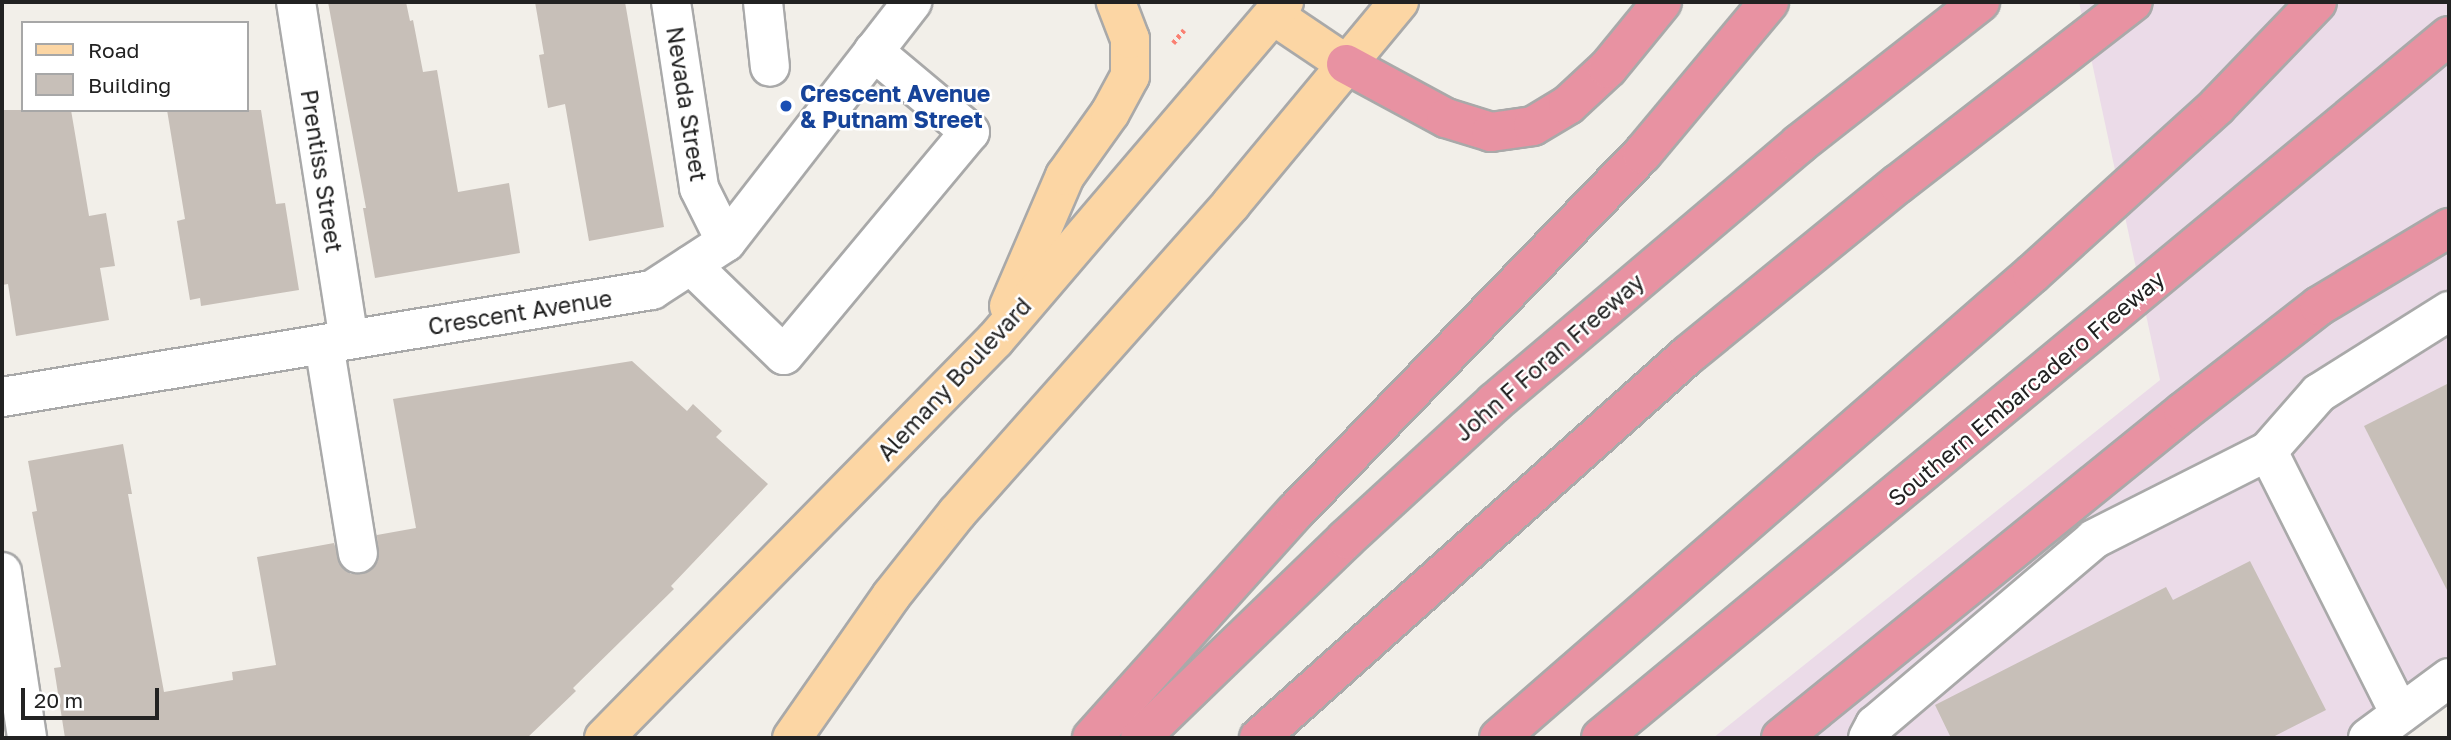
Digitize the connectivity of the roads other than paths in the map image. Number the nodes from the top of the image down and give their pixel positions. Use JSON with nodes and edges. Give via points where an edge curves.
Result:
{"nodes":[{"id":1,"x":296,"y":2,"type":"edge"},
{"id":2,"x":671,"y":2,"type":"edge"},
{"id":3,"x":763,"y":2,"type":"edge"},
{"id":4,"x":912,"y":2,"type":"edge"},
{"id":5,"x":1116,"y":2,"type":"edge"},
{"id":6,"x":1399,"y":2,"type":"edge"},
{"id":7,"x":1662,"y":2,"type":"edge"},
{"id":8,"x":1769,"y":2,"type":"edge"},
{"id":9,"x":1980,"y":2,"type":"edge"},
{"id":10,"x":2317,"y":2,"type":"edge"},
{"id":11,"x":1271,"y":6,"type":"edge"},
{"id":12,"x":2124,"y":8,"type":"edge"},
{"id":13,"x":2449,"y":36,"type":"edge"},
{"id":14,"x":873,"y":51,"type":"junction"},
{"id":15,"x":1346,"y":64,"type":"junction"},
{"id":16,"x":770,"y":67,"type":"dead end"},
{"id":17,"x":2449,"y":228,"type":"edge"},
{"id":18,"x":726,"y":242,"type":"junction"},
{"id":19,"x":691,"y":265,"type":"junction"},
{"id":20,"x":2449,"y":311,"type":"edge"},
{"id":21,"x":995,"y":341,"type":"junction"},
{"id":22,"x":337,"y":342,"type":"junction"},
{"id":23,"x":2,"y":397,"type":"edge"},
{"id":24,"x":2268,"y":452,"type":"junction"},
{"id":25,"x":358,"y":553,"type":"dead end"},
{"id":26,"x":2,"y":572,"type":"edge"},
{"id":27,"x":2449,"y":678,"type":"edge"},
{"id":28,"x":2400,"y":714,"type":"junction"},
{"id":29,"x":27,"y":738,"type":"edge"},
{"id":30,"x":604,"y":738,"type":"edge"},
{"id":31,"x":792,"y":738,"type":"edge"},
{"id":32,"x":1092,"y":738,"type":"edge"},
{"id":33,"x":1140,"y":738,"type":"edge"},
{"id":34,"x":1259,"y":738,"type":"edge"},
{"id":35,"x":1499,"y":738,"type":"edge"},
{"id":36,"x":1601,"y":738,"type":"edge"},
{"id":37,"x":1781,"y":738,"type":"edge"},
{"id":38,"x":1868,"y":738,"type":"edge"},
{"id":39,"x":2368,"y":738,"type":"edge"}],
"edges":[{"from":1,"to":22,"type":"street","name":"Prentiss Street"},
{"from":2,"to":18,"type":"street","name":"Nevada Street","via":[[699,188]]},
{"from":3,"to":16,"type":"street"},
{"from":4,"to":14,"type":"street","name":"Crescent Avenue"},
{"from":5,"to":21,"type":"main road","via":[[1130,39],[1130,76],[1065,176]]},
{"from":6,"to":15,"type":"main road"},
{"from":7,"to":15,"type":"highway","via":[[1608,68],[1568,106],[1533,126],[1491,132],[1446,118]]},
{"from":8,"to":32,"type":"highway","via":[[1642,154],[1278,530]]},
{"from":9,"to":33,"type":"highway","name":"John F Foran Freeway","via":[[1789,152],[1506,393]]},
{"from":10,"to":35,"type":"highway","via":[[2217,106],[2032,274]]},
{"from":11,"to":15,"type":"main road"},
{"from":11,"to":21,"type":"main road","name":"Alemany Boulevard"},
{"from":12,"to":34,"type":"highway","via":[[1688,355]]},
{"from":13,"to":36,"type":"highway","name":"Southern Embarcadero Freeway"},
{"from":14,"to":18,"type":"street","name":"Crescent Avenue"},
{"from":14,"to":19,"type":"street","via":[[970,132],[784,355]]},
{"from":15,"to":31,"type":"main road","via":[[1231,204],[957,513],[891,596]]},
{"from":17,"to":37,"type":"highway","via":[[2319,306]]},
{"from":18,"to":19,"type":"street","name":"Crescent Avenue"},
{"from":19,"to":22,"type":"street","name":"Crescent Avenue","via":[[652,290]]},
{"from":20,"to":24,"type":"street","via":[[2319,393]]},
{"from":21,"to":30,"type":"main road","name":"Alemany Boulevard"},
{"from":22,"to":23,"type":"street","name":"Crescent Avenue"},
{"from":22,"to":25,"type":"street","name":"Prentiss Street"},
{"from":24,"to":28,"type":"street"},
{"from":24,"to":38,"type":"street","via":[[2094,539],[1875,725]]},
{"from":26,"to":29,"type":"street"},
{"from":27,"to":28,"type":"street"},
{"from":28,"to":39,"type":"street"}]}
